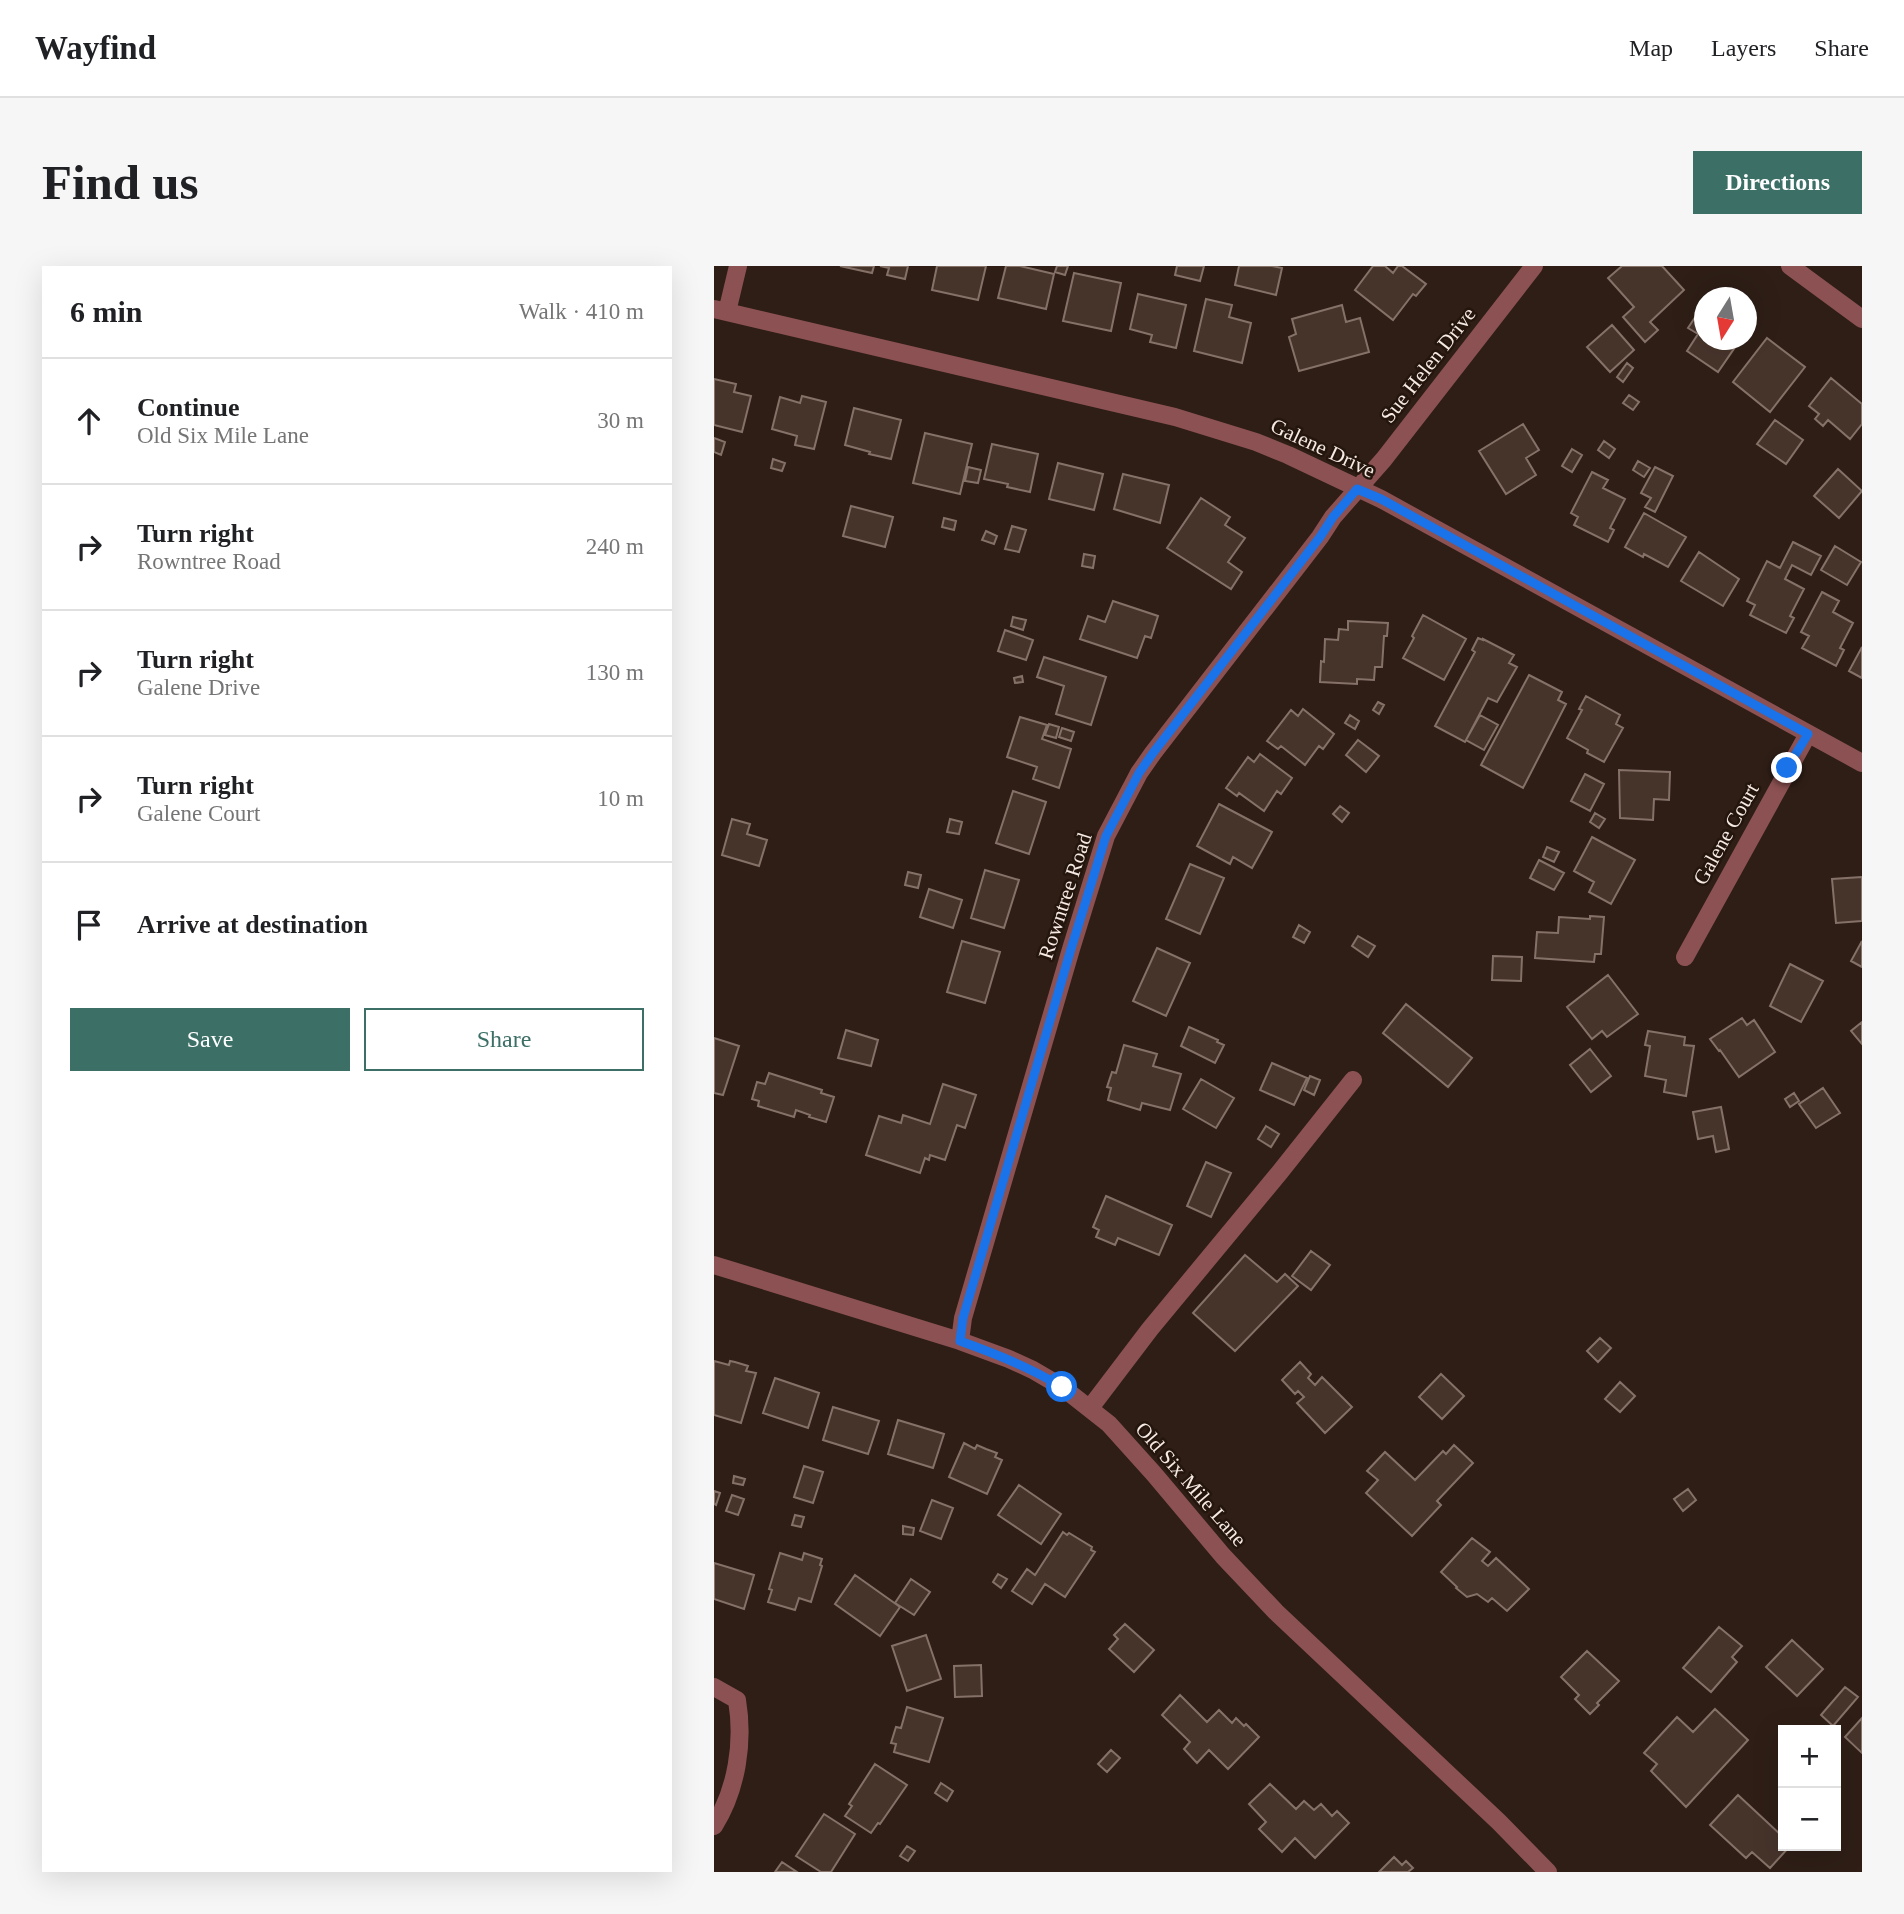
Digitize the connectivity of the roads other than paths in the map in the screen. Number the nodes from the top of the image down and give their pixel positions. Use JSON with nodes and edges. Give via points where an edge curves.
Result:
{"nodes":[{"id":1,"x":738,"y":266,"type":"edge"},
{"id":2,"x":1534,"y":266,"type":"edge"},
{"id":3,"x":1790,"y":266,"type":"edge"},
{"id":4,"x":721,"y":310,"type":"edge"},
{"id":5,"x":1862,"y":319,"type":"edge"},
{"id":6,"x":1357,"y":489,"type":"junction"},
{"id":7,"x":1808,"y":734,"type":"junction"},
{"id":8,"x":1862,"y":763,"type":"edge"},
{"id":9,"x":1685,"y":957,"type":"dead end"},
{"id":10,"x":1353,"y":1080,"type":"dead end"},
{"id":11,"x":714,"y":1265,"type":"edge"},
{"id":12,"x":960,"y":1341,"type":"junction"},
{"id":13,"x":1090,"y":1408,"type":"junction"},
{"id":14,"x":714,"y":1687,"type":"edge"},
{"id":15,"x":714,"y":1826,"type":"edge"},
{"id":16,"x":1548,"y":1872,"type":"edge"}],
"edges":[{"from":1,"to":4,"type":"street"},
{"from":2,"to":6,"type":"street","name":"Sue Helen Drive"},
{"from":3,"to":5,"type":"street"},
{"from":4,"to":6,"type":"street","name":"Galene Drive","via":[[1175,417],[1288,455]]},
{"from":6,"to":7,"type":"street","name":"Galene Drive"},
{"from":6,"to":12,"type":"street","name":"Rowntree Road","via":[[1153,753],[1106,836],[982,1252]]},
{"from":7,"to":8,"type":"street","name":"Galene Drive"},
{"from":7,"to":9,"type":"street","name":"Galene Court"},
{"from":10,"to":13,"type":"street"},
{"from":11,"to":12,"type":"street","name":"Old Six Mile Lane"},
{"from":12,"to":13,"type":"street","name":"Old Six Mile Lane","via":[[1033,1370]]},
{"from":13,"to":16,"type":"street","name":"Old Six Mile Lane","via":[[1276,1612]]},
{"from":14,"to":15,"type":"street","via":[[737,1700],[741,1721],[734,1777]]}]}
